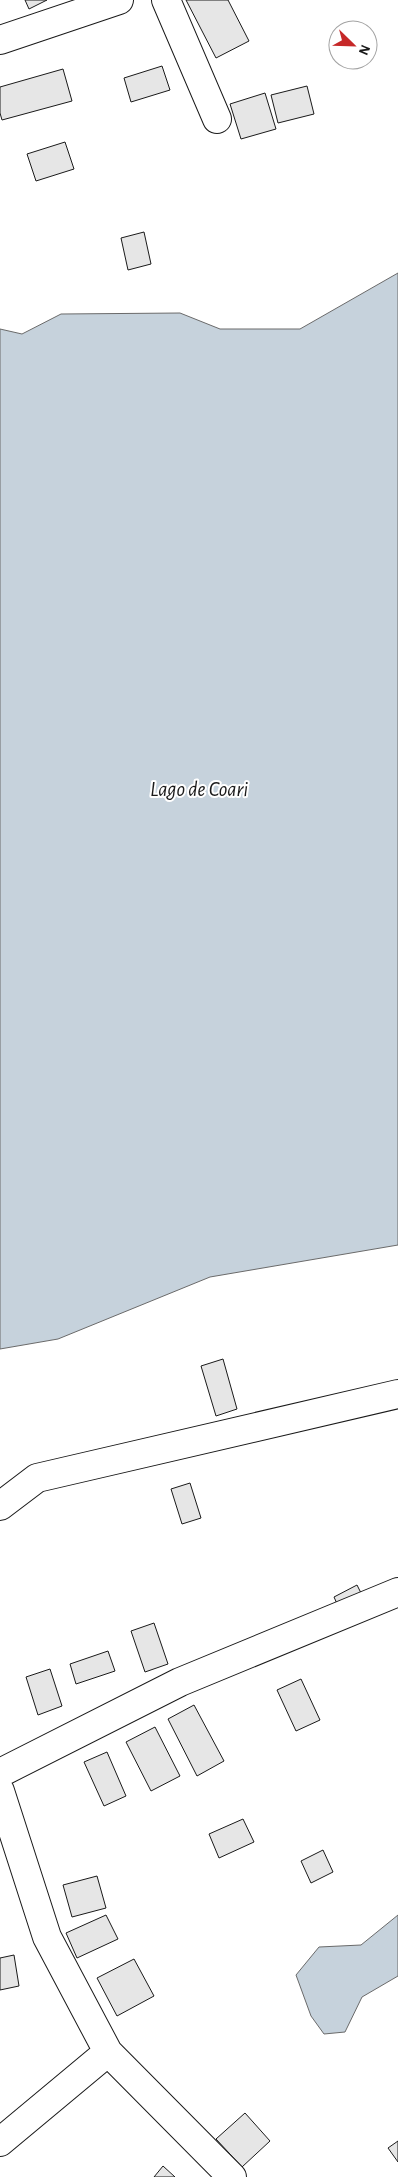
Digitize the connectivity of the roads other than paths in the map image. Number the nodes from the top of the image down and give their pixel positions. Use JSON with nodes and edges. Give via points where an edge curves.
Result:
{"nodes":[{"id":1,"x":119,"y":0,"type":"edge"},
{"id":2,"x":166,"y":0,"type":"edge"},
{"id":3,"x":0,"y":40,"type":"edge"},
{"id":4,"x":218,"y":119,"type":"dead end"},
{"id":5,"x":398,"y":1394,"type":"edge"},
{"id":6,"x":0,"y":1506,"type":"edge"},
{"id":7,"x":398,"y":1592,"type":"edge"},
{"id":8,"x":0,"y":1773,"type":"edge"},
{"id":9,"x":0,"y":1791,"type":"edge"},
{"id":10,"x":108,"y":2052,"type":"junction"},
{"id":11,"x":0,"y":2142,"type":"edge"},
{"id":12,"x":232,"y":2177,"type":"edge"}],
"edges":[{"from":1,"to":3,"type":"street"},
{"from":2,"to":4,"type":"street"},
{"from":5,"to":6,"type":"street","via":[[37,1478]]},
{"from":7,"to":8,"type":"street","via":[[180,1682]]},
{"from":9,"to":10,"type":"street","via":[[47,1937]]},
{"from":10,"to":11,"type":"street"},
{"from":10,"to":12,"type":"street"}]}
